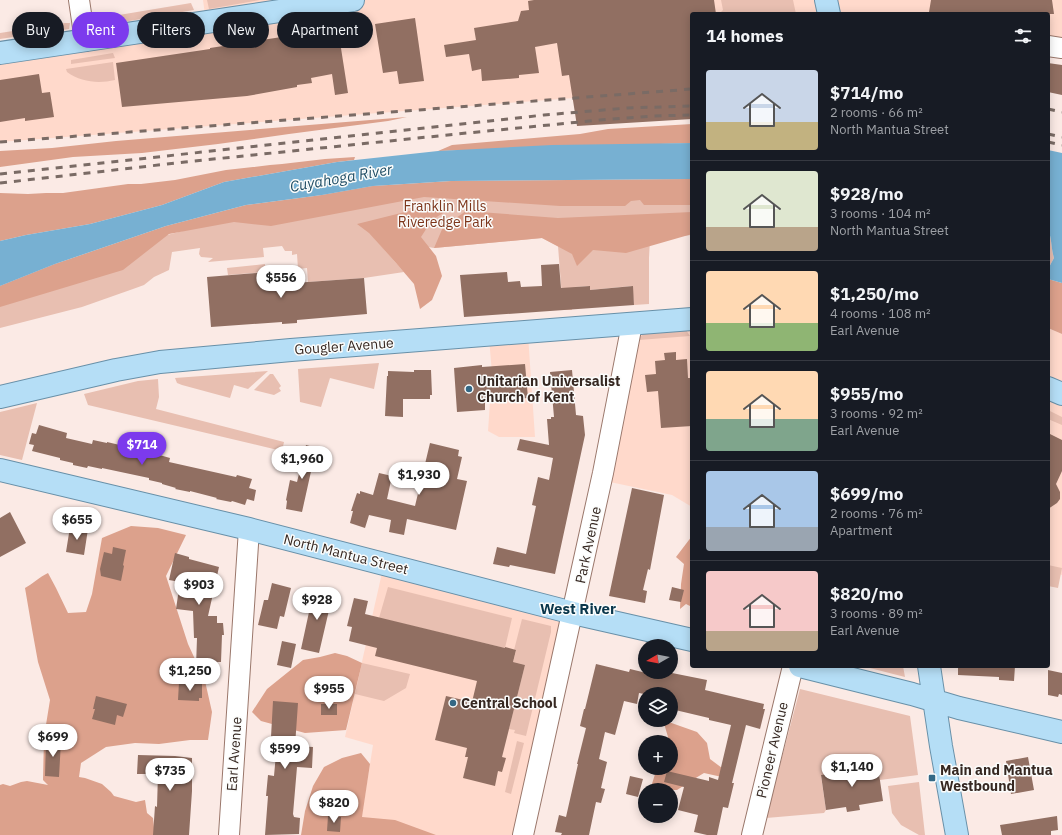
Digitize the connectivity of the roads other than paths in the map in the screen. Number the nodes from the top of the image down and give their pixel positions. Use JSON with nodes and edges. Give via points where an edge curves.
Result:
{"nodes":[{"id":1,"x":79,"y":0,"type":"edge"},
{"id":2,"x":353,"y":0,"type":"edge"},
{"id":3,"x":826,"y":0,"type":"edge"},
{"id":4,"x":323,"y":2,"type":"edge"},
{"id":5,"x":81,"y":12,"type":"edge"},
{"id":6,"x":828,"y":12,"type":"edge"},
{"id":7,"x":129,"y":33,"type":"edge"},
{"id":8,"x":72,"y":42,"type":"edge"},
{"id":9,"x":1050,"y":46,"type":"edge"},
{"id":10,"x":1062,"y":48,"type":"edge"},
{"id":11,"x":0,"y":53,"type":"edge"},
{"id":12,"x":690,"y":319,"type":"edge"},
{"id":13,"x":632,"y":324,"type":"junction"},
{"id":14,"x":1050,"y":389,"type":"edge"},
{"id":15,"x":1062,"y":394,"type":"edge"},
{"id":16,"x":0,"y":397,"type":"edge"},
{"id":17,"x":0,"y":470,"type":"edge"},
{"id":18,"x":249,"y":529,"type":"junction"},
{"id":19,"x":573,"y":613,"type":"junction"},
{"id":20,"x":690,"y":640,"type":"edge"},
{"id":21,"x":793,"y":668,"type":"edge"},
{"id":22,"x":808,"y":668,"type":"edge"},
{"id":23,"x":929,"y":668,"type":"edge"},
{"id":24,"x":934,"y":701,"type":"junction"},
{"id":25,"x":1062,"y":732,"type":"edge"},
{"id":26,"x":229,"y":835,"type":"edge"},
{"id":27,"x":523,"y":835,"type":"edge"},
{"id":28,"x":752,"y":835,"type":"edge"},
{"id":29,"x":957,"y":835,"type":"edge"}],
"edges":[{"from":1,"to":5,"type":"street"},
{"from":2,"to":4,"type":"main road"},
{"from":3,"to":6,"type":"main road"},
{"from":4,"to":7,"type":"main road"},
{"from":8,"to":11,"type":"main road"},
{"from":9,"to":10,"type":"street"},
{"from":12,"to":13,"type":"main road","name":"Gougler Avenue"},
{"from":13,"to":16,"type":"main road","name":"Gougler Avenue","via":[[160,362],[109,371]]},
{"from":13,"to":19,"type":"street","name":"Park Avenue"},
{"from":14,"to":15,"type":"main road"},
{"from":17,"to":18,"type":"main road","name":"North Mantua Street"},
{"from":18,"to":19,"type":"main road","name":"North Mantua Street"},
{"from":18,"to":26,"type":"street","name":"Earl Avenue"},
{"from":19,"to":20,"type":"main road","name":"North Mantua Street"},
{"from":19,"to":27,"type":"street","name":"Park Avenue"},
{"from":21,"to":28,"type":"street","name":"Pioneer Avenue"},
{"from":22,"to":24,"type":"main road"},
{"from":23,"to":24,"type":"main road"},
{"from":24,"to":25,"type":"main road"},
{"from":24,"to":29,"type":"main road"}]}
